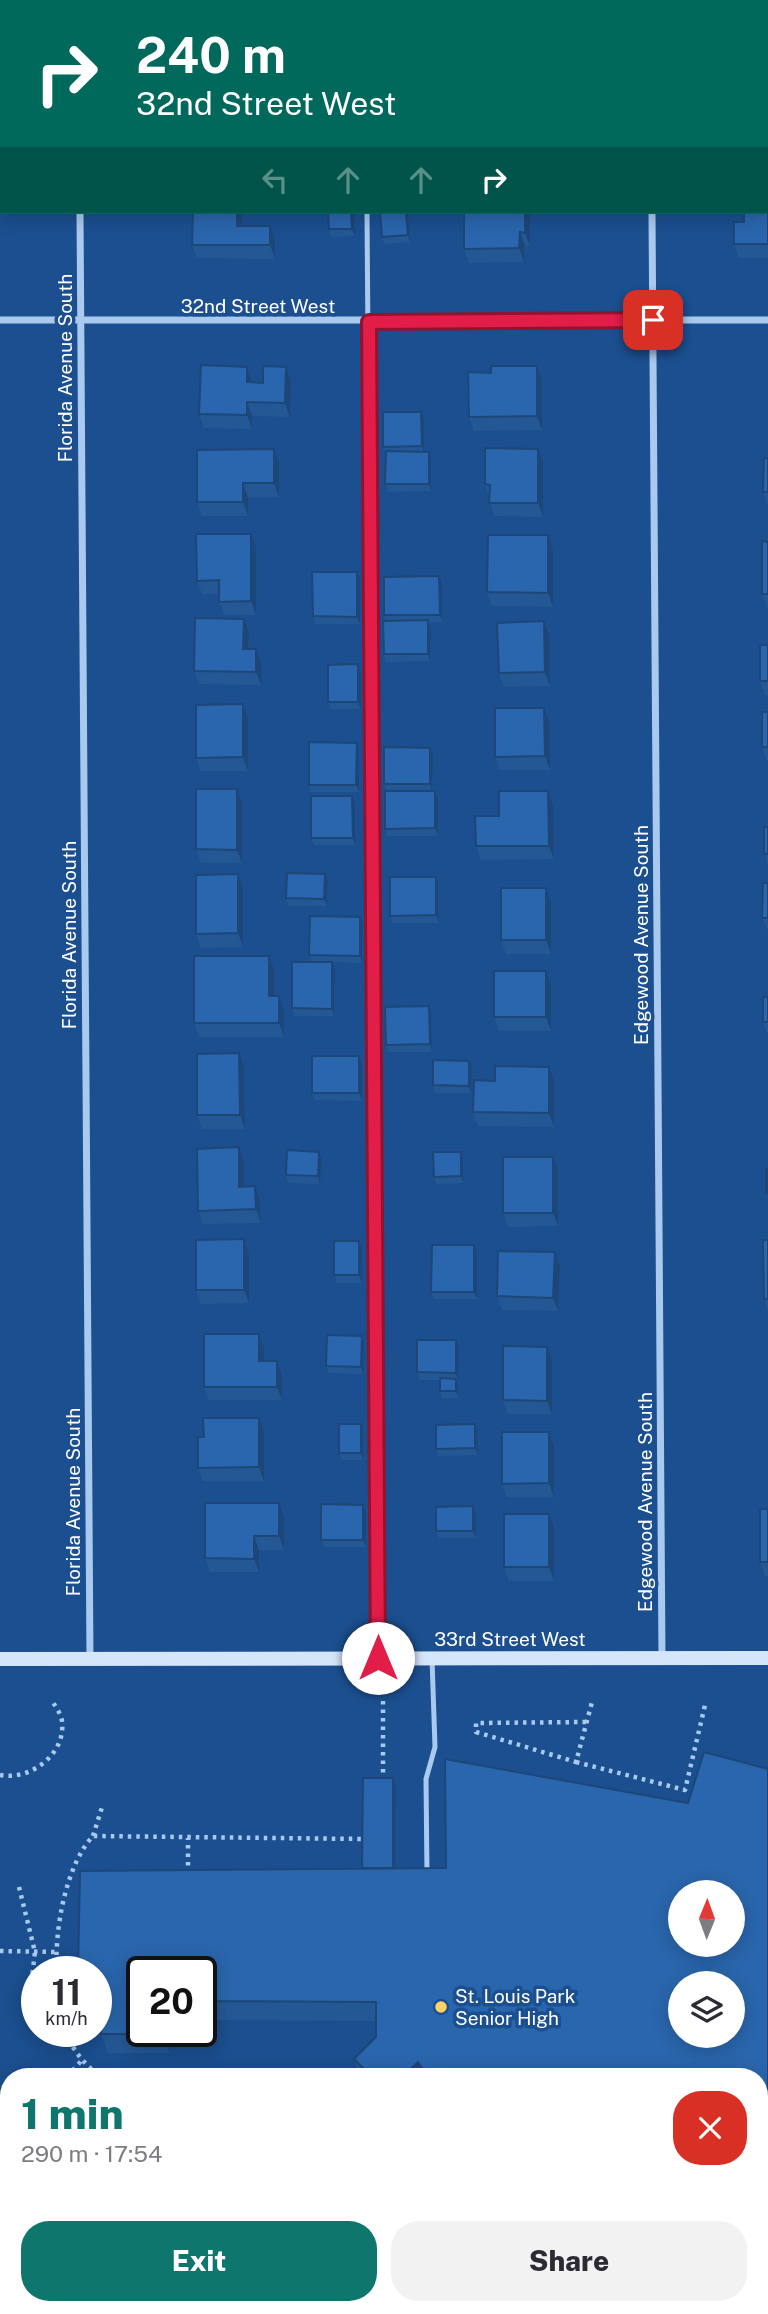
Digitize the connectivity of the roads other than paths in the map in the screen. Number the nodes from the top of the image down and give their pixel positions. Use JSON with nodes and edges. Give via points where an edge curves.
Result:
{"nodes":[{"id":1,"x":80,"y":214,"type":"edge"},
{"id":2,"x":368,"y":214,"type":"edge"},
{"id":3,"x":652,"y":214,"type":"edge"},
{"id":4,"x":0,"y":320,"type":"edge"},
{"id":5,"x":81,"y":320,"type":"junction"},
{"id":6,"x":653,"y":320,"type":"junction"},
{"id":7,"x":768,"y":320,"type":"edge"},
{"id":8,"x":369,"y":322,"type":"junction"},
{"id":9,"x":378,"y":1658,"type":"junction"},
{"id":10,"x":662,"y":1658,"type":"junction"},
{"id":11,"x":768,"y":1658,"type":"edge"},
{"id":12,"x":90,"y":1659,"type":"junction"},
{"id":13,"x":432,"y":1659,"type":"junction"},
{"id":14,"x":0,"y":1660,"type":"edge"},
{"id":15,"x":428,"y":1887,"type":"edge"}],
"edges":[{"from":1,"to":5,"type":"street","name":"Florida Avenue South"},
{"from":2,"to":8,"type":"lane"},
{"from":3,"to":6,"type":"street","name":"Edgewood Avenue South"},
{"from":4,"to":5,"type":"street","name":"32nd Street West"},
{"from":5,"to":8,"type":"street","name":"32nd Street West"},
{"from":5,"to":12,"type":"street","name":"Florida Avenue South"},
{"from":6,"to":7,"type":"street","name":"32nd Street West"},
{"from":6,"to":8,"type":"street","name":"32nd Street West"},
{"from":6,"to":10,"type":"street","name":"Edgewood Avenue South"},
{"from":8,"to":9,"type":"lane"},
{"from":9,"to":12,"type":"street","name":"33rd Street West"},
{"from":9,"to":13,"type":"street","name":"33rd Street West"},
{"from":10,"to":11,"type":"street","name":"33rd Street West"},
{"from":10,"to":13,"type":"street","name":"33rd Street West"},
{"from":12,"to":14,"type":"street","name":"33rd Street West"},
{"from":13,"to":15,"type":"lane","via":[[435,1748],[426,1779]]}]}
